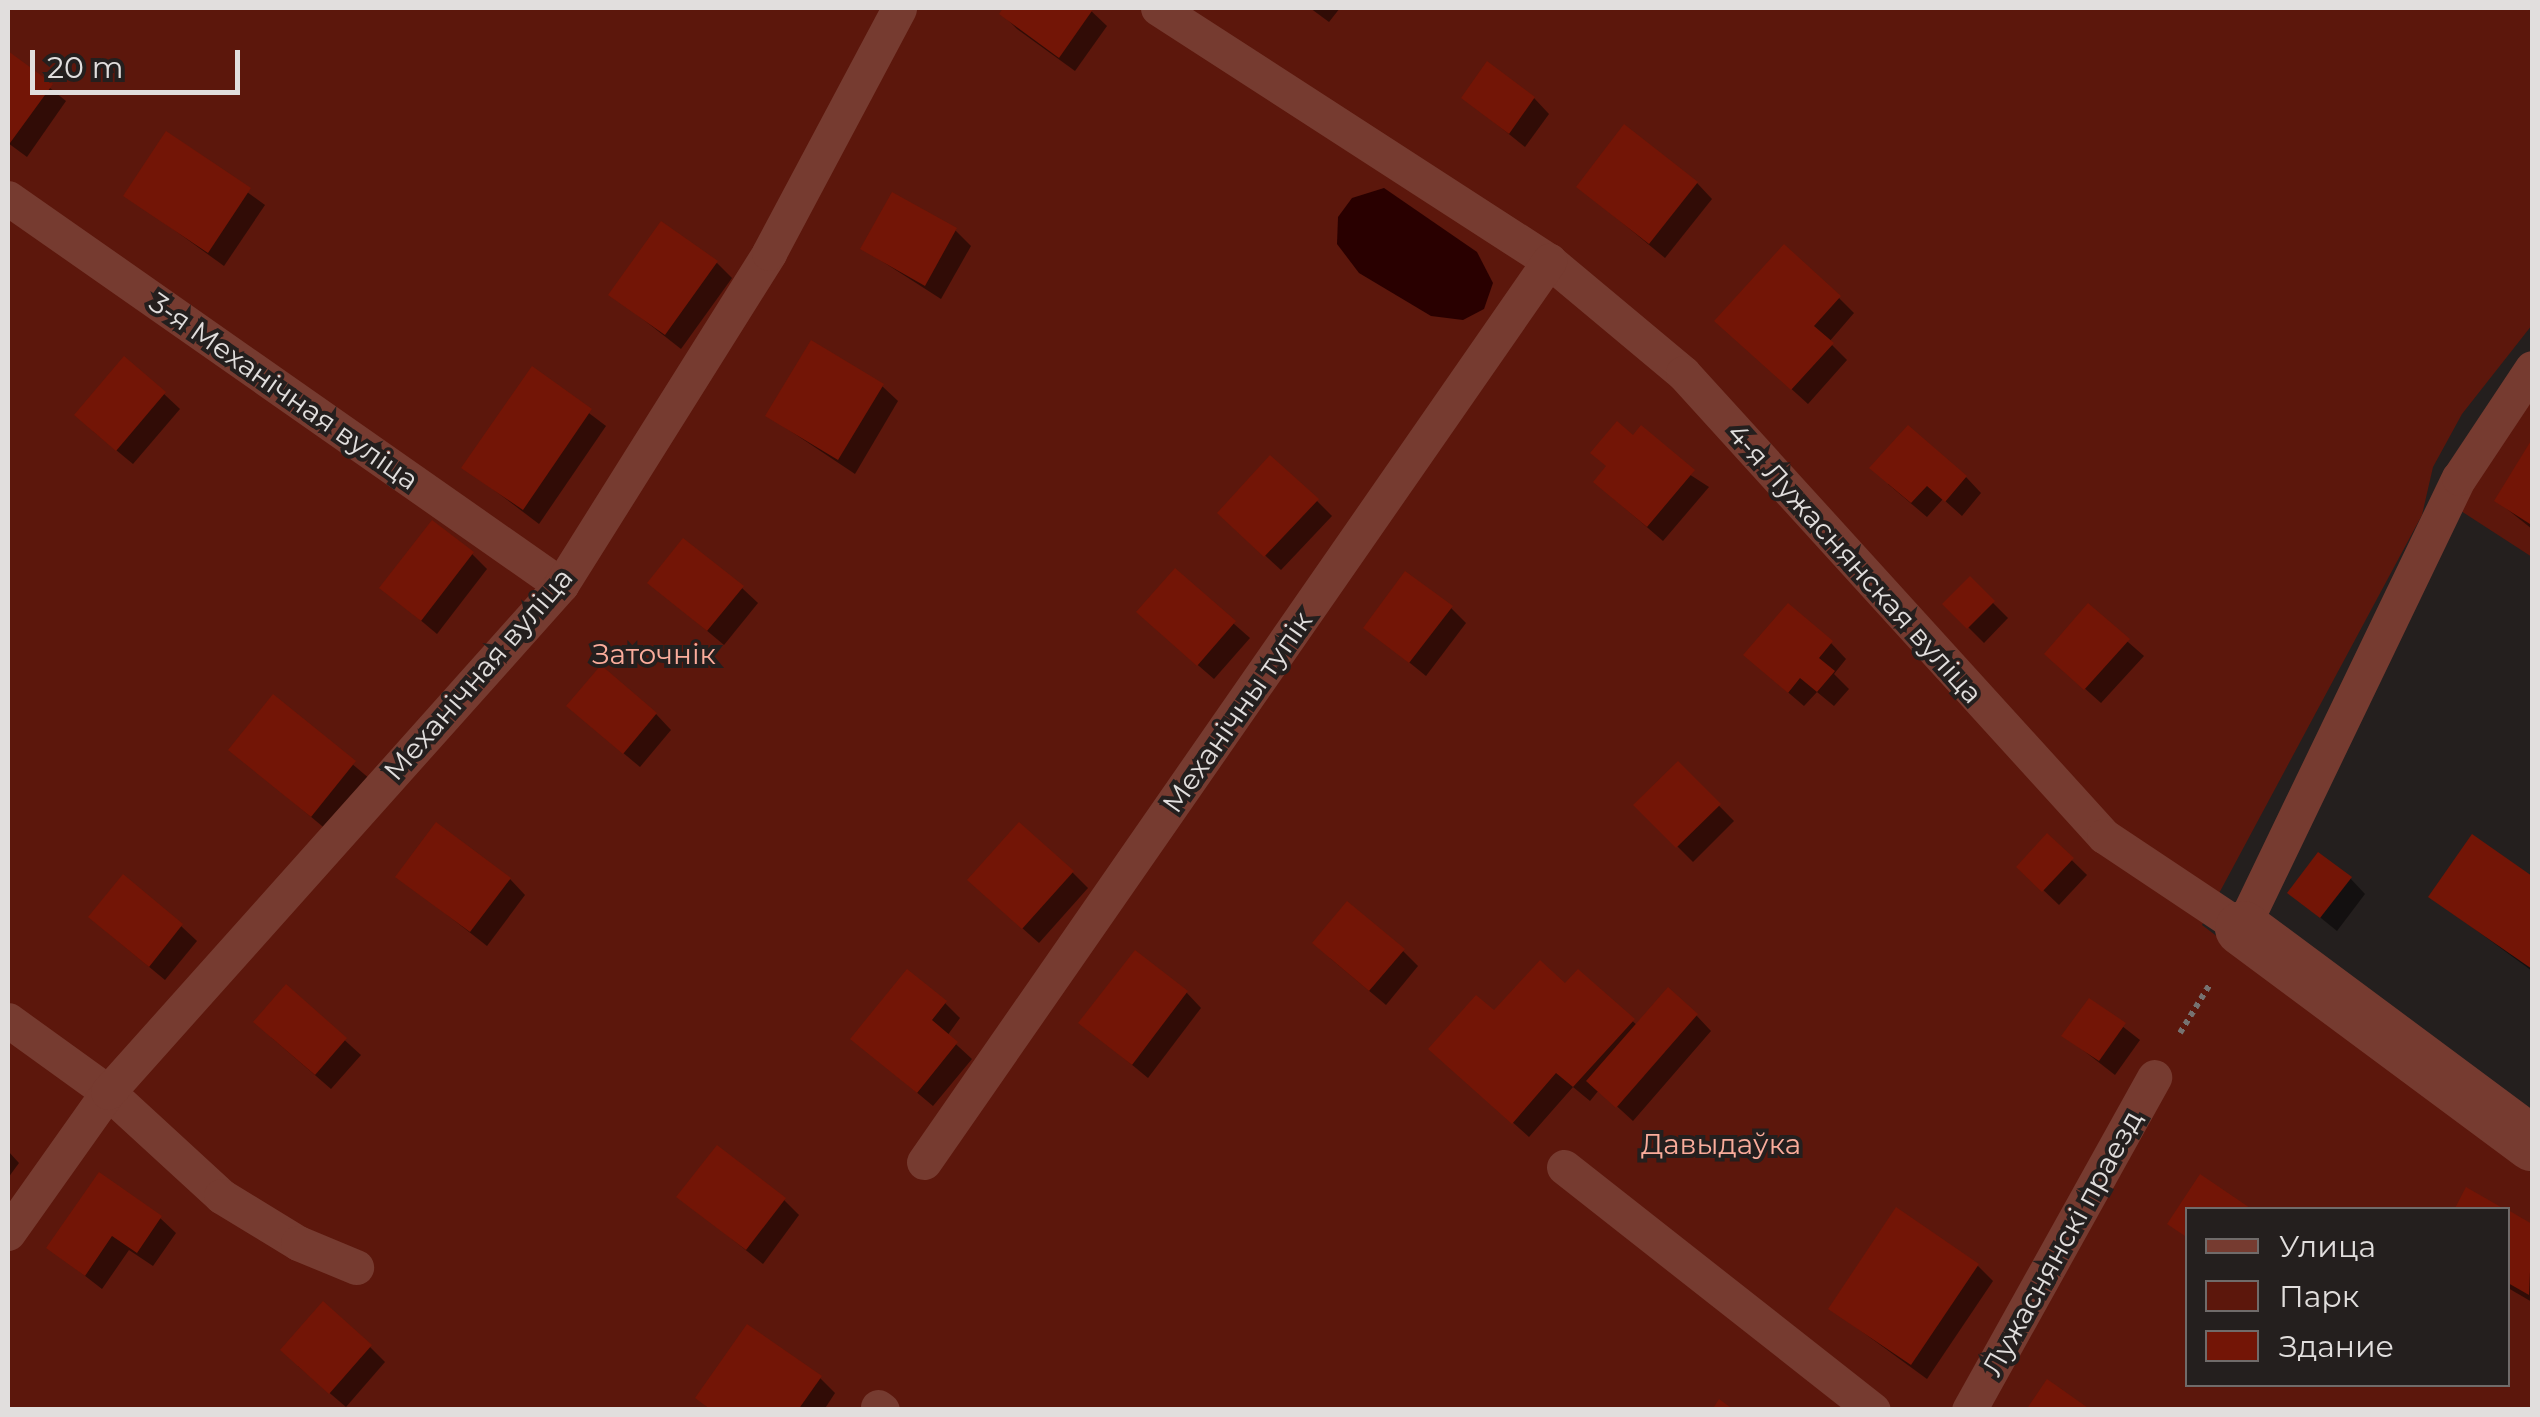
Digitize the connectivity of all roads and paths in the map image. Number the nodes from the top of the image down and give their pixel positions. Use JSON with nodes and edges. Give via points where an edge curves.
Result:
{"nodes":[{"id":1,"x":899,"y":8,"type":"edge"},
{"id":2,"x":1158,"y":8,"type":"edge"},
{"id":3,"x":8,"y":198,"type":"edge"},
{"id":4,"x":1548,"y":262,"type":"junction"},
{"id":5,"x":2532,"y":368,"type":"edge"},
{"id":6,"x":561,"y":585,"type":"junction"},
{"id":7,"x":2242,"y":928,"type":"junction"},
{"id":8,"x":8,"y":1020,"type":"edge"},
{"id":9,"x":2154,"y":1077,"type":"joint"},
{"id":10,"x":108,"y":1092,"type":"junction"},
{"id":11,"x":2532,"y":1143,"type":"edge"},
{"id":12,"x":924,"y":1162,"type":"dead end"},
{"id":13,"x":1564,"y":1168,"type":"dead end"},
{"id":14,"x":8,"y":1233,"type":"edge"},
{"id":15,"x":356,"y":1267,"type":"dead end"},
{"id":16,"x":1872,"y":1410,"type":"edge"},
{"id":17,"x":1969,"y":1410,"type":"edge"}],
"edges":[{"from":1,"to":6,"type":"lane","name":"Механічная вуліца","via":[[769,253]]},
{"from":2,"to":4,"type":"lane","name":"4-я Лужаснянская вуліца"},
{"from":3,"to":6,"type":"lane","name":"3-я Механічная вуліца"},
{"from":4,"to":7,"type":"lane","name":"4-я Лужаснянская вуліца","via":[[1683,373],[2104,836]]},
{"from":4,"to":12,"type":"lane","name":"Механічны тупік"},
{"from":5,"to":7,"type":"lane","via":[[2459,478]]},
{"from":6,"to":10,"type":"lane","name":"Механічная вуліца"},
{"from":7,"to":9,"type":"path"},
{"from":7,"to":11,"type":"street","name":"4-я Лужаснянская вуліца"},
{"from":8,"to":10,"type":"lane"},
{"from":9,"to":17,"type":"lane","name":"Лужаснянскі праезд"},
{"from":10,"to":14,"type":"lane","name":"Механічная вуліца"},
{"from":10,"to":15,"type":"lane","via":[[222,1196],[298,1243]]},
{"from":13,"to":16,"type":"lane"}]}
